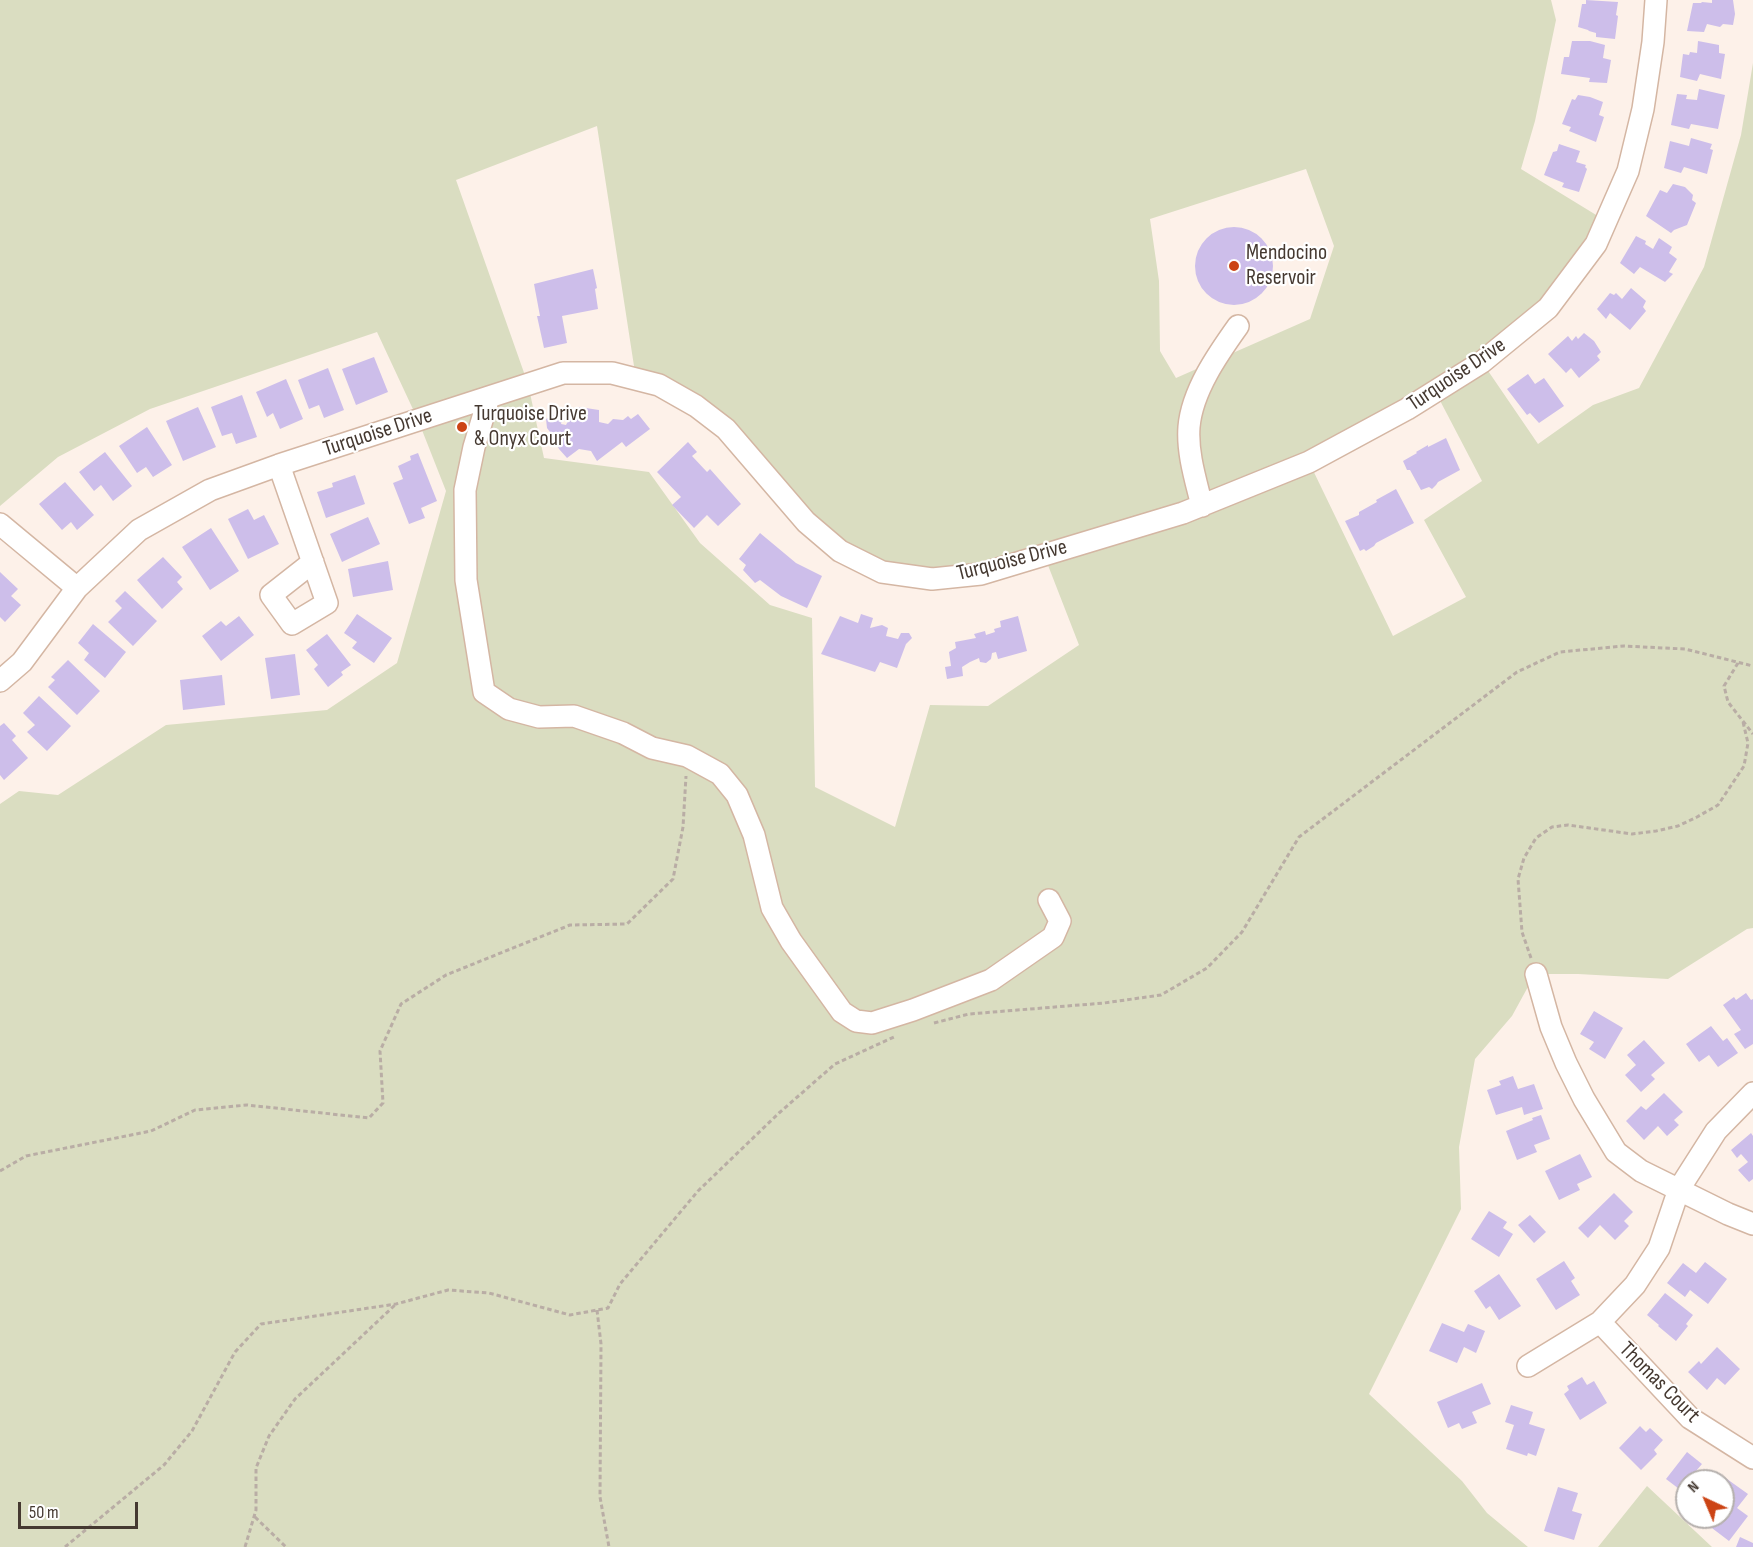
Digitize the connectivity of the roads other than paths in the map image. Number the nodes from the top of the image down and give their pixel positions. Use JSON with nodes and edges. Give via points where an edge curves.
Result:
{"nodes":[{"id":1,"x":1656,"y":0,"type":"edge"},
{"id":2,"x":1239,"y":326,"type":"dead end"},
{"id":3,"x":489,"y":397,"type":"junction"},
{"id":4,"x":279,"y":465,"type":"junction"},
{"id":5,"x":1202,"y":506,"type":"junction"},
{"id":6,"x":0,"y":524,"type":"edge"},
{"id":7,"x":313,"y":562,"type":"dead end"},
{"id":8,"x":77,"y":588,"type":"junction"},
{"id":9,"x":0,"y":681,"type":"edge"},
{"id":10,"x":1049,"y":900,"type":"dead end"},
{"id":11,"x":1536,"y":974,"type":"road end"},
{"id":12,"x":1753,"y":1093,"type":"edge"},
{"id":13,"x":1679,"y":1189,"type":"junction"},
{"id":14,"x":1753,"y":1224,"type":"edge"},
{"id":15,"x":1600,"y":1322,"type":"junction"},
{"id":16,"x":1528,"y":1366,"type":"dead end"},
{"id":17,"x":1753,"y":1458,"type":"edge"}],
"edges":[{"from":1,"to":5,"type":"street","name":"Turquoise Drive","via":[[1643,109],[1628,171],[1596,244],[1548,308],[1482,362],[1407,409],[1309,462]]},
{"from":2,"to":5,"type":"street","via":[[1220,351],[1195,399],[1189,427]]},
{"from":3,"to":4,"type":"street","name":"Turquoise Drive"},
{"from":3,"to":5,"type":"street","name":"Turquoise Drive","via":[[563,373],[612,373],[659,385],[726,429],[806,522],[840,551],[882,572],[932,579],[981,574]]},
{"from":3,"to":10,"type":"street","via":[[465,490],[466,580],[484,692],[509,709],[539,717],[574,716],[652,748],[687,756],[720,774],[737,795],[754,836],[772,908],[842,1012],[856,1021],[872,1023],[913,1011],[991,980],[1053,937],[1060,921]]},
{"from":4,"to":7,"type":"street"},
{"from":4,"to":8,"type":"street","name":"Turquoise Drive","via":[[210,489],[139,530]]},
{"from":6,"to":8,"type":"street"},
{"from":8,"to":9,"type":"street","name":"Turquoise Drive","via":[[22,662]]},
{"from":11,"to":13,"type":"street","via":[[1566,1063],[1616,1152],[1641,1171]]},
{"from":12,"to":13,"type":"street","via":[[1716,1131]]},
{"from":13,"to":14,"type":"street"},
{"from":13,"to":15,"type":"street","via":[[1659,1248],[1635,1285]]},
{"from":15,"to":16,"type":"street"},
{"from":15,"to":17,"type":"street","name":"Thomas Court","via":[[1690,1418]]}]}
